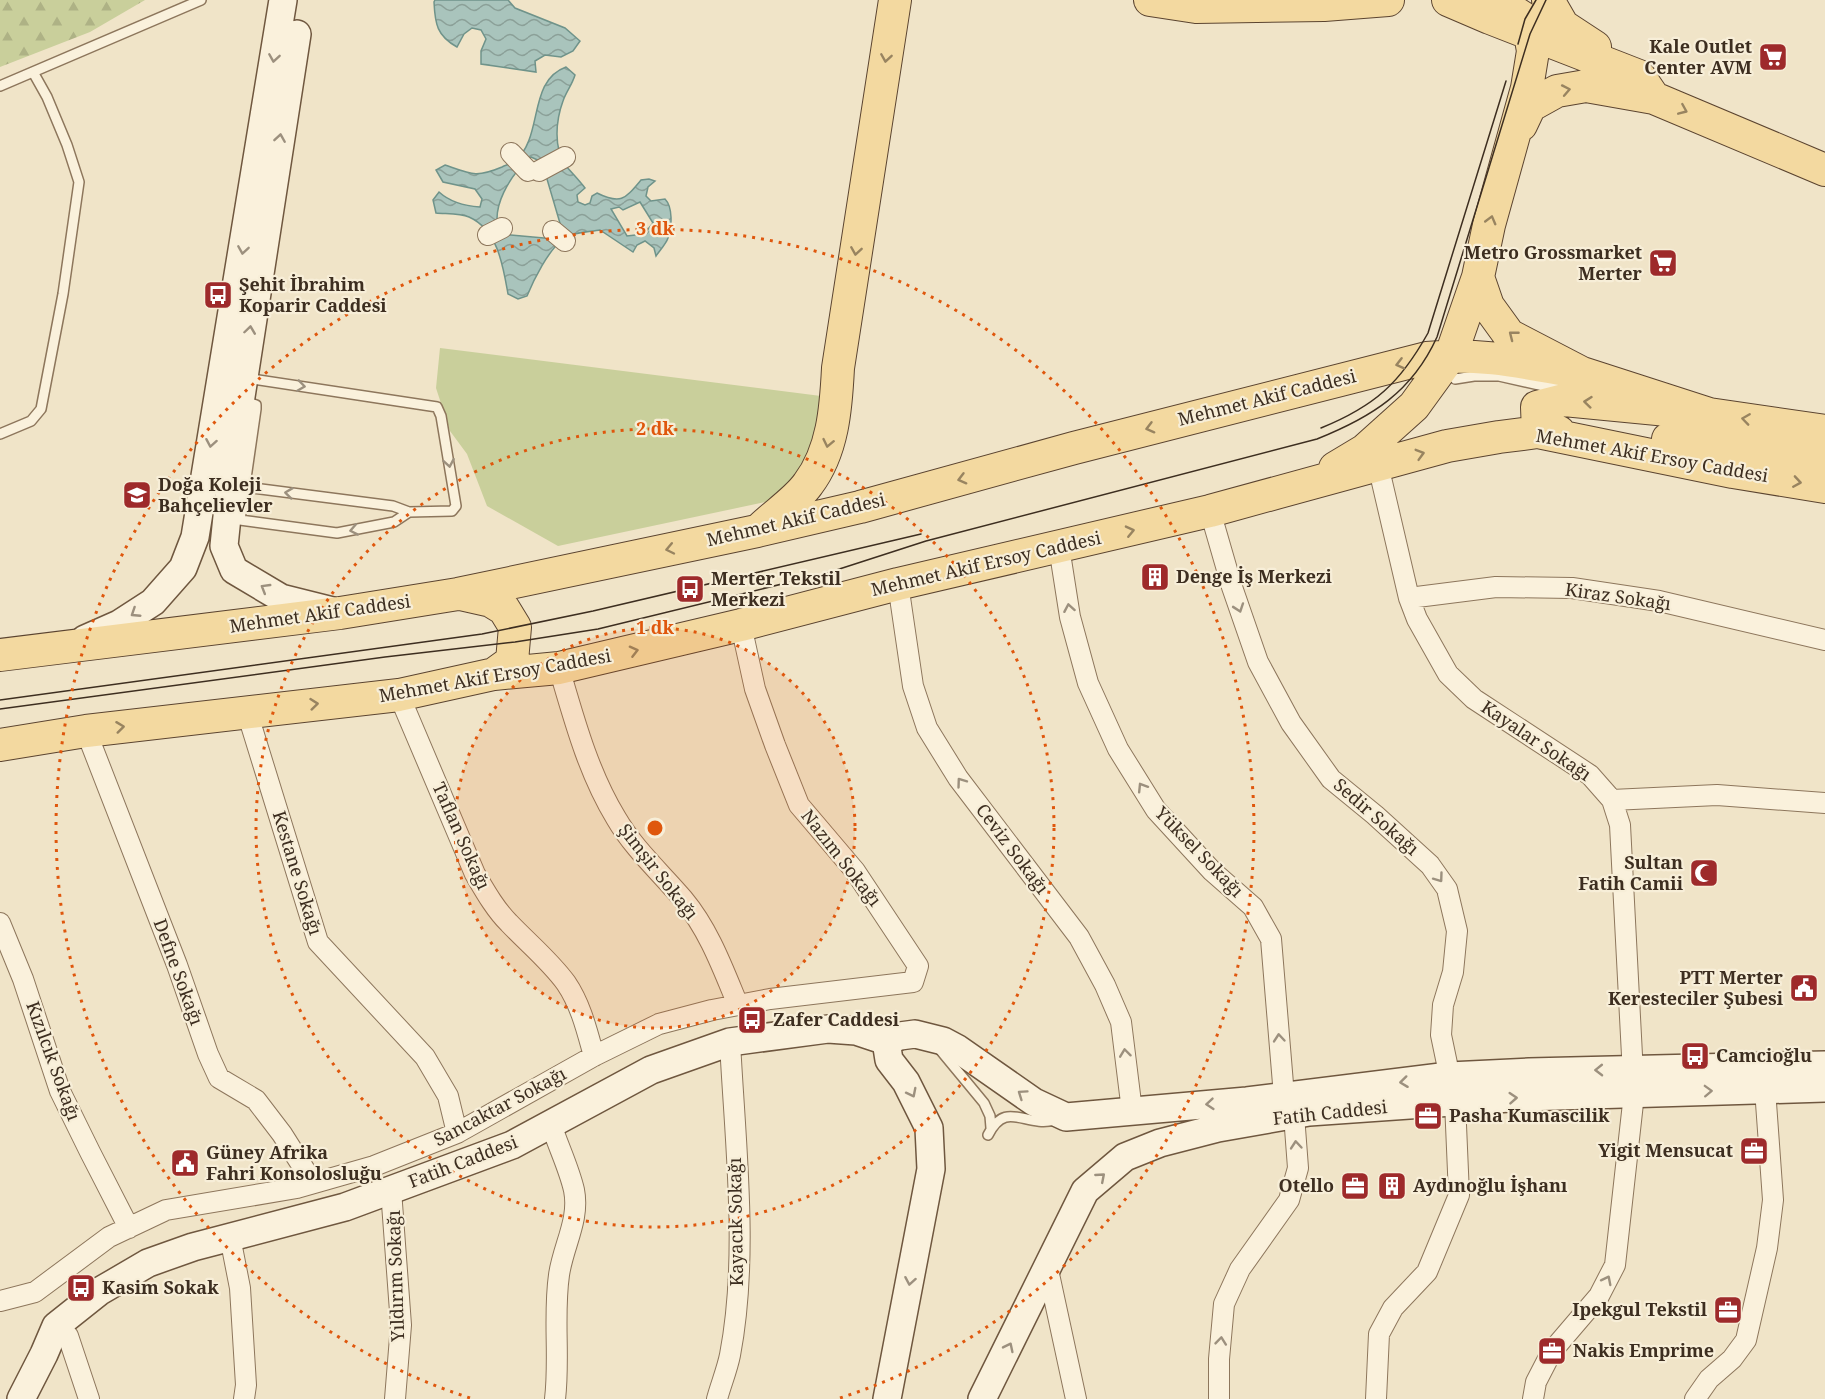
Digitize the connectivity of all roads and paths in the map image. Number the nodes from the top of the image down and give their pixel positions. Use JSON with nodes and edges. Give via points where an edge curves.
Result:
{"nodes":[{"id":1,"x":201,"y":0,"type":"edge"},
{"id":2,"x":284,"y":0,"type":"edge"},
{"id":3,"x":302,"y":0,"type":"edge"},
{"id":4,"x":895,"y":0,"type":"edge"},
{"id":5,"x":1150,"y":0,"type":"edge"},
{"id":6,"x":1388,"y":0,"type":"edge"},
{"id":7,"x":1448,"y":0,"type":"edge"},
{"id":8,"x":1496,"y":0,"type":"edge"},
{"id":9,"x":1548,"y":0,"type":"edge"},
{"id":10,"x":1530,"y":34,"type":"junction"},
{"id":11,"x":33,"y":72,"type":"junction"},
{"id":12,"x":0,"y":86,"type":"edge"},
{"id":13,"x":1646,"y":87,"type":"junction"},
{"id":14,"x":1512,"y":142,"type":"junction"},
{"id":15,"x":511,"y":153,"type":"dead end"},
{"id":16,"x":565,"y":157,"type":"dead end"},
{"id":17,"x":1825,"y":170,"type":"edge"},
{"id":18,"x":1478,"y":277,"type":"junction"},
{"id":19,"x":1453,"y":367,"type":"junction"},
{"id":20,"x":1582,"y":373,"type":"junction"},
{"id":21,"x":242,"y":389,"type":"junction"},
{"id":22,"x":1709,"y":414,"type":"junction"},
{"id":23,"x":1825,"y":431,"type":"edge"},
{"id":24,"x":1538,"y":432,"type":"junction"},
{"id":25,"x":0,"y":434,"type":"edge"},
{"id":26,"x":1825,"y":458,"type":"edge"},
{"id":27,"x":1378,"y":465,"type":"junction"},
{"id":28,"x":1306,"y":485,"type":"junction"},
{"id":29,"x":244,"y":487,"type":"junction"},
{"id":30,"x":1825,"y":487,"type":"edge"},
{"id":31,"x":409,"y":512,"type":"junction"},
{"id":32,"x":1210,"y":512,"type":"junction"},
{"id":33,"x":757,"y":531,"type":"junction"},
{"id":34,"x":1059,"y":547,"type":"junction"},
{"id":35,"x":898,"y":584,"type":"junction"},
{"id":36,"x":458,"y":594,"type":"junction"},
{"id":37,"x":1408,"y":598,"type":"junction"},
{"id":38,"x":340,"y":613,"type":"junction"},
{"id":39,"x":741,"y":624,"type":"junction"},
{"id":40,"x":0,"y":638,"type":"edge"},
{"id":41,"x":1825,"y":640,"type":"edge"},
{"id":42,"x":70,"y":645,"type":"junction"},
{"id":43,"x":0,"y":655,"type":"edge"},
{"id":44,"x":559,"y":668,"type":"junction"},
{"id":45,"x":494,"y":674,"type":"junction"},
{"id":46,"x":399,"y":695,"type":"junction"},
{"id":47,"x":247,"y":712,"type":"junction"},
{"id":48,"x":86,"y":731,"type":"junction"},
{"id":49,"x":0,"y":746,"type":"edge"},
{"id":50,"x":1612,"y":800,"type":"junction"},
{"id":51,"x":1825,"y":803,"type":"edge"},
{"id":52,"x":0,"y":923,"type":"edge"},
{"id":53,"x":913,"y":982,"type":"joint"},
{"id":54,"x":738,"y":1005,"type":"junction"},
{"id":55,"x":928,"y":1037,"type":"junction"},
{"id":56,"x":886,"y":1041,"type":"junction"},
{"id":57,"x":730,"y":1042,"type":"junction"},
{"id":58,"x":594,"y":1056,"type":"junction"},
{"id":59,"x":1825,"y":1065,"type":"edge"},
{"id":60,"x":1634,"y":1082,"type":"junction"},
{"id":61,"x":1825,"y":1088,"type":"edge"},
{"id":62,"x":1452,"y":1089,"type":"junction"},
{"id":63,"x":1765,"y":1089,"type":"junction"},
{"id":64,"x":1289,"y":1106,"type":"junction"},
{"id":65,"x":1132,"y":1111,"type":"junction"},
{"id":66,"x":1066,"y":1117,"type":"junction"},
{"id":67,"x":551,"y":1124,"type":"junction"},
{"id":68,"x":457,"y":1133,"type":"junction"},
{"id":69,"x":1136,"y":1153,"type":"junction"},
{"id":70,"x":314,"y":1183,"type":"junction"},
{"id":71,"x":392,"y":1190,"type":"junction"},
{"id":72,"x":129,"y":1228,"type":"junction"},
{"id":73,"x":230,"y":1237,"type":"junction"},
{"id":74,"x":1047,"y":1265,"type":"junction"},
{"id":75,"x":0,"y":1301,"type":"edge"},
{"id":76,"x":56,"y":1326,"type":"junction"},
{"id":77,"x":21,"y":1399,"type":"edge"},
{"id":78,"x":89,"y":1399,"type":"edge"},
{"id":79,"x":244,"y":1399,"type":"edge"},
{"id":80,"x":395,"y":1399,"type":"edge"},
{"id":81,"x":555,"y":1399,"type":"edge"},
{"id":82,"x":717,"y":1399,"type":"edge"},
{"id":83,"x":887,"y":1399,"type":"edge"},
{"id":84,"x":982,"y":1399,"type":"edge"},
{"id":85,"x":1076,"y":1399,"type":"edge"},
{"id":86,"x":1220,"y":1399,"type":"edge"},
{"id":87,"x":1376,"y":1399,"type":"edge"},
{"id":88,"x":1533,"y":1399,"type":"edge"},
{"id":89,"x":1695,"y":1399,"type":"edge"}],
"edges":[{"from":1,"to":11,"type":"lane"},
{"from":2,"to":42,"type":"street","one_way":true,"via":[[195,537],[183,568],[153,602],[119,624]]},
{"from":21,"to":3,"type":"street","one_way":true},
{"from":4,"to":33,"type":"main road","one_way":true,"via":[[840,356],[836,405],[825,456],[808,486]]},
{"from":5,"to":6,"type":"main road","via":[[1196,7]]},
{"from":7,"to":10,"type":"main road"},
{"from":8,"to":10,"type":"main road","via":[[1525,19]]},
{"from":9,"to":13,"type":"main road","via":[[1563,26]]},
{"from":10,"to":13,"type":"main road"},
{"from":10,"to":14,"type":"main road","via":[[1530,71]]},
{"from":11,"to":12,"type":"lane"},
{"from":11,"to":25,"type":"lane","via":[[47,97],[80,182],[41,409],[31,421]]},
{"from":14,"to":13,"type":"main road","one_way":true,"via":[[1530,106],[1557,91],[1586,86]]},
{"from":13,"to":17,"type":"main road","one_way":true},
{"from":18,"to":14,"type":"main road","one_way":true},
{"from":15,"to":16,"type":"street","via":[[534,171]]},
{"from":18,"to":19,"type":"main road"},
{"from":20,"to":18,"type":"main road","one_way":true,"via":[[1509,335],[1488,306]]},
{"from":19,"to":20,"type":"main road","name":"Mehmet Akif Caddesi","via":[[1489,356]]},
{"from":19,"to":28,"type":"main road","via":[[1365,450]]},
{"from":19,"to":33,"type":"main road","name":"Mehmet Akif Caddesi","one_way":true,"via":[[1412,361]]},
{"from":20,"to":22,"type":"main road"},
{"from":21,"to":29,"type":"lane","via":[[256,405]]},
{"from":21,"to":31,"type":"lane","one_way":true,"via":[[436,407],[441,416],[456,506],[452,511]]},
{"from":38,"to":21,"type":"street","one_way":true,"via":[[281,598],[234,570],[224,546]]},
{"from":23,"to":22,"type":"main road","one_way":true},
{"from":22,"to":24,"type":"main road","one_way":true,"via":[[1564,400],[1537,407]]},
{"from":24,"to":26,"type":"main road","via":[[1600,432]]},
{"from":27,"to":24,"type":"main road","name":"Mehmet Akif Ersoy Caddesi","one_way":true,"via":[[1447,446]]},
{"from":24,"to":30,"type":"main road","name":"Mehmet Akif Ersoy Caddesi","one_way":true},
{"from":27,"to":28,"type":"main road","name":"Mehmet Akif Ersoy Caddesi"},
{"from":27,"to":37,"type":"street","name":"Kayalar Sokağı"},
{"from":28,"to":32,"type":"main road","name":"Mehmet Akif Ersoy Caddesi"},
{"from":31,"to":29,"type":"lane","one_way":true,"via":[[393,506]]},
{"from":31,"to":29,"type":"lane","one_way":true,"via":[[394,522],[337,533],[240,520]]},
{"from":34,"to":32,"type":"main road","name":"Mehmet Akif Ersoy Caddesi","one_way":true},
{"from":32,"to":62,"type":"street","name":"Sedir Sokağı","one_way":true,"via":[[1258,662],[1291,723],[1331,779],[1430,865],[1447,889],[1457,931],[1441,1035]]},
{"from":33,"to":36,"type":"main road","name":"Mehmet Akif Caddesi","one_way":true},
{"from":34,"to":35,"type":"main road","name":"Mehmet Akif Ersoy Caddesi"},
{"from":64,"to":34,"type":"street","name":"Yüksel Sokağı","one_way":true,"via":[[1271,939],[1252,907],[1212,871],[1156,810],[1118,749],[1089,683],[1070,617]]},
{"from":35,"to":39,"type":"main road","name":"Mehmet Akif Ersoy Caddesi"},
{"from":65,"to":35,"type":"street","name":"Ceviz Sokağı","one_way":true,"via":[[1121,1022],[1105,985],[1079,937],[958,778],[927,728],[913,686]]},
{"from":36,"to":38,"type":"main road","name":"Mehmet Akif Caddesi"},
{"from":36,"to":45,"type":"main road","via":[[491,601],[504,609],[515,627],[512,660]]},
{"from":37,"to":41,"type":"street","name":"Kiraz Sokağı","via":[[1496,587],[1572,588],[1659,601]]},
{"from":37,"to":50,"type":"street","name":"Kayalar Sokağı","via":[[1448,674],[1474,699],[1590,775]]},
{"from":38,"to":42,"type":"main road","name":"Mehmet Akif Caddesi"},
{"from":44,"to":39,"type":"main road","name":"Mehmet Akif Ersoy Caddesi","one_way":true},
{"from":39,"to":53,"type":"street","name":"Nazım Sokağı","via":[[755,689],[799,805],[855,871],[918,966]]},
{"from":40,"to":42,"type":"main road"},
{"from":42,"to":43,"type":"main road","name":"Mehmet Akif Caddesi"},
{"from":44,"to":45,"type":"main road","name":"Mehmet Akif Ersoy Caddesi"},
{"from":44,"to":54,"type":"street","name":"Şimşir Sokağı","via":[[589,763],[615,818],[640,854],[684,901],[712,944]]},
{"from":45,"to":46,"type":"main road","name":"Mehmet Akif Ersoy Caddesi"},
{"from":47,"to":46,"type":"main road","name":"Mehmet Akif Ersoy Caddesi","one_way":true},
{"from":46,"to":58,"type":"street","name":"Taflan Sokağı","via":[[475,874],[507,922],[566,984],[585,1021]]},
{"from":48,"to":47,"type":"main road","name":"Mehmet Akif Ersoy Caddesi","one_way":true},
{"from":47,"to":68,"type":"street","name":"Kestane Sokağı","via":[[318,942],[425,1057],[448,1096]]},
{"from":48,"to":49,"type":"main road","name":"Mehmet Akif Ersoy Caddesi"},
{"from":48,"to":70,"type":"street","name":"Defne Sokağı","via":[[219,1078],[256,1100]]},
{"from":50,"to":51,"type":"street","via":[[1717,795]]},
{"from":50,"to":60,"type":"street","name":"Kayalar Sokağı","via":[[1620,825]]},
{"from":52,"to":72,"type":"street","name":"Kızılcık Sokağı","via":[[23,978],[60,1091]]},
{"from":53,"to":54,"type":"street","name":"Sancaktar Sokağı"},
{"from":54,"to":58,"type":"street","name":"Sancaktar Sokağı","via":[[659,1024]]},
{"from":55,"to":56,"type":"street","via":[[915,1034]]},
{"from":66,"to":55,"type":"street","one_way":true,"via":[[1034,1102],[958,1049]]},
{"from":55,"to":66,"type":"lane","via":[[984,1103],[990,1116],[990,1131],[1008,1115],[1038,1122]]},
{"from":56,"to":57,"type":"street","name":"Fatih Caddesi","via":[[856,1031],[828,1029]]},
{"from":56,"to":83,"type":"street","one_way":true,"via":[[889,1060],[906,1082],[929,1128],[931,1169]]},
{"from":57,"to":67,"type":"street","name":"Fatih Caddesi","via":[[651,1070]]},
{"from":57,"to":82,"type":"street","name":"Kayacık Sokağı","via":[[739,1240],[729,1356]]},
{"from":58,"to":68,"type":"street","name":"Sancaktar Sokağı"},
{"from":59,"to":60,"type":"street","name":"Fatih Caddesi"},
{"from":60,"to":62,"type":"street","name":"Fatih Caddesi"},
{"from":60,"to":63,"type":"street","name":"Fatih Caddesi","one_way":true},
{"from":88,"to":60,"type":"street","name":"Kayalar Sokağı","one_way":true,"via":[[1536,1382],[1552,1351],[1599,1296],[1615,1265]]},
{"from":61,"to":63,"type":"street","name":"Fatih Caddesi"},
{"from":62,"to":64,"type":"street","name":"Fatih Caddesi"},
{"from":62,"to":87,"type":"street","name":"Sedir Sokağı","via":[[1460,1195],[1426,1272],[1393,1308],[1379,1334]]},
{"from":63,"to":89,"type":"street","via":[[1773,1200],[1757,1294],[1746,1340]]},
{"from":64,"to":65,"type":"street","name":"Fatih Caddesi","one_way":true},
{"from":64,"to":69,"type":"street","name":"Fatih Caddesi"},
{"from":86,"to":64,"type":"street","name":"Yüksel Sokağı","one_way":true,"via":[[1224,1304],[1240,1269],[1289,1200],[1298,1168]]},
{"from":65,"to":66,"type":"street","name":"Fatih Caddesi"},
{"from":65,"to":69,"type":"street","via":[[1140,1135]]},
{"from":67,"to":71,"type":"street","name":"Fatih Caddesi","via":[[512,1145]]},
{"from":67,"to":81,"type":"street","via":[[574,1191],[574,1225],[559,1273]]},
{"from":68,"to":70,"type":"street","name":"Sancaktar Sokağı","via":[[374,1166]]},
{"from":74,"to":69,"type":"street","name":"Fatih Caddesi","one_way":true,"via":[[1085,1191],[1125,1157]]},
{"from":70,"to":72,"type":"street","name":"Sancaktar Sokağı","via":[[166,1210]]},
{"from":71,"to":73,"type":"street","name":"Fatih Caddesi","via":[[345,1207]]},
{"from":71,"to":80,"type":"street","name":"Yıldırım Sokağı","via":[[401,1325]]},
{"from":72,"to":75,"type":"street","name":"Sancaktar Sokağı","via":[[109,1237],[35,1292]]},
{"from":73,"to":76,"type":"street","name":"Fatih Caddesi","via":[[148,1263],[100,1291]]},
{"from":73,"to":79,"type":"street","via":[[240,1288]]},
{"from":84,"to":74,"type":"street","name":"Fatih Caddesi","one_way":true},
{"from":74,"to":85,"type":"street"},
{"from":76,"to":77,"type":"street","name":"Fatih Caddesi"},
{"from":76,"to":78,"type":"street","via":[[68,1336]]}]}
